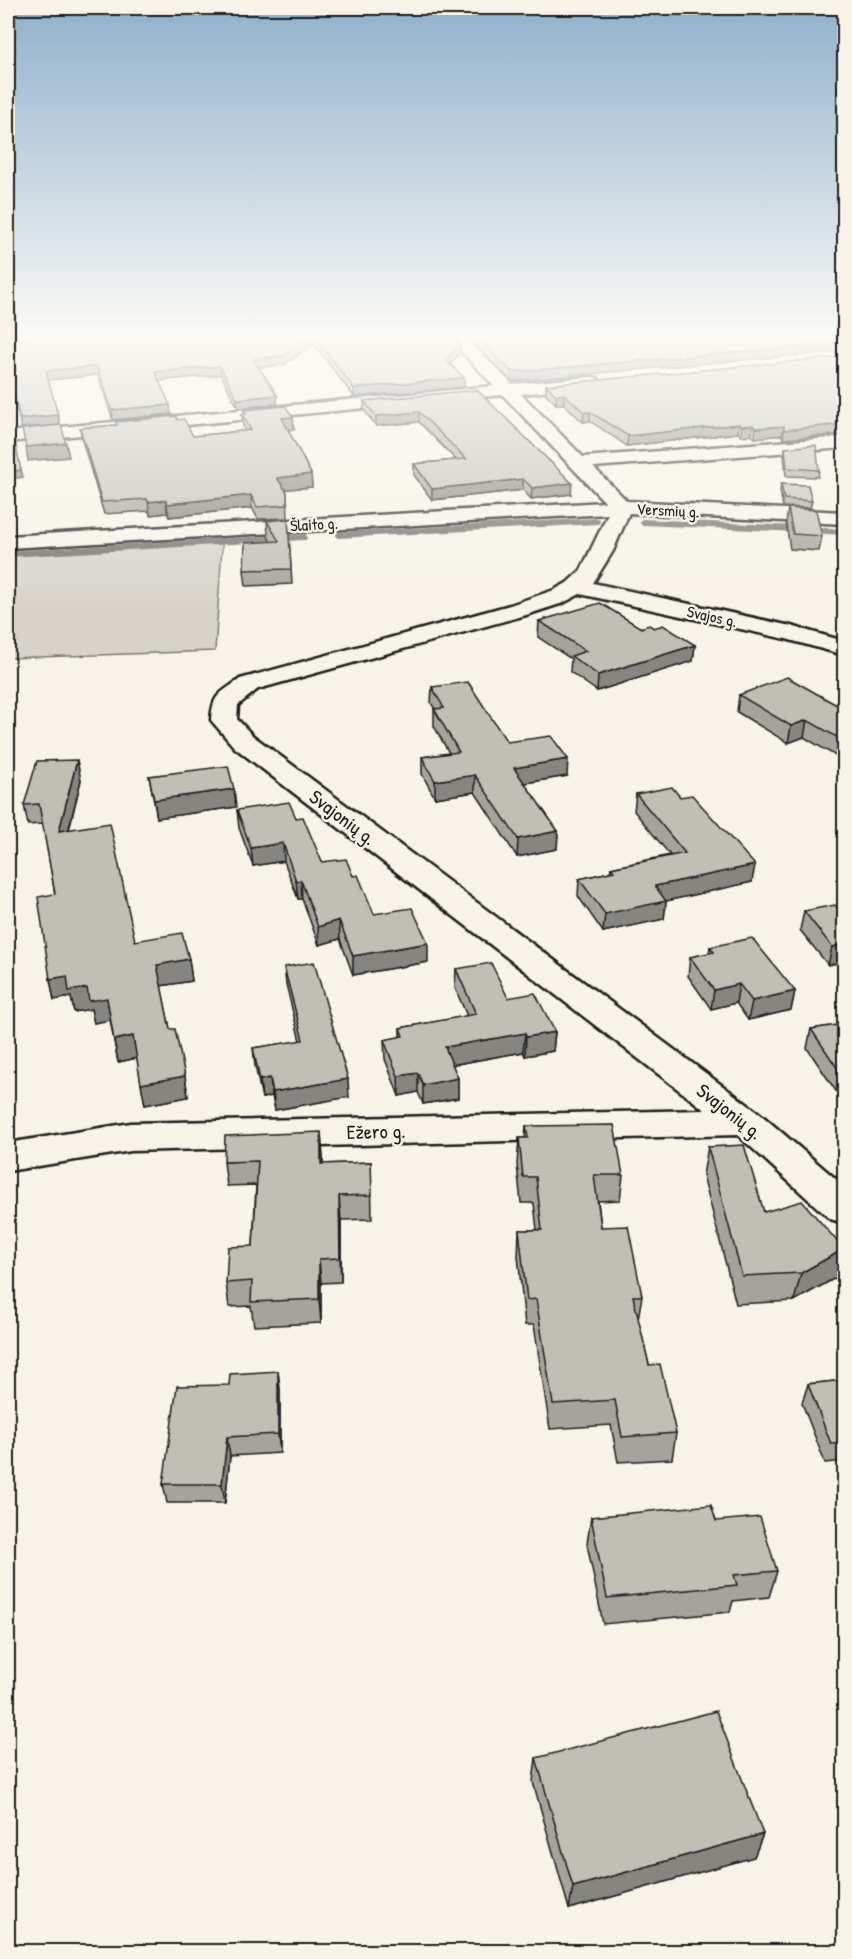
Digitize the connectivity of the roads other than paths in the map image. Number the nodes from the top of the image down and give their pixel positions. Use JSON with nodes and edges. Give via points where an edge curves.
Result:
{"nodes":[{"id":1,"x":99,"y":428,"type":"edge"},
{"id":2,"x":544,"y":428,"type":"edge"},
{"id":3,"x":8,"y":437,"type":"edge"},
{"id":4,"x":844,"y":442,"type":"edge"},
{"id":5,"x":578,"y":463,"type":"junction"},
{"id":6,"x":621,"y":507,"type":"junction"},
{"id":7,"x":844,"y":518,"type":"edge"},
{"id":8,"x":8,"y":542,"type":"edge"},
{"id":9,"x":578,"y":587,"type":"junction"},
{"id":10,"x":844,"y":648,"type":"edge"},
{"id":11,"x":746,"y":1122,"type":"junction"},
{"id":12,"x":8,"y":1157,"type":"edge"},
{"id":13,"x":844,"y":1208,"type":"edge"}],
"edges":[{"from":1,"to":3,"type":"street"},
{"from":2,"to":5,"type":"street","name":"Versmių g."},
{"from":4,"to":5,"type":"street"},
{"from":5,"to":6,"type":"street","name":"Versmių g."},
{"from":6,"to":7,"type":"street","name":"Versmių g."},
{"from":6,"to":8,"type":"street","name":"Šlaito g."},
{"from":6,"to":9,"type":"street","via":[[605,549]]},
{"from":9,"to":10,"type":"street","name":"Svajos g."},
{"from":9,"to":11,"type":"street","name":"Svajonių g.","via":[[518,610],[249,684],[225,702],[224,720],[243,741]]},
{"from":11,"to":12,"type":"street","name":"Ežero g.","via":[[131,1137]]},
{"from":11,"to":13,"type":"street","name":"Svajonių g."}]}
